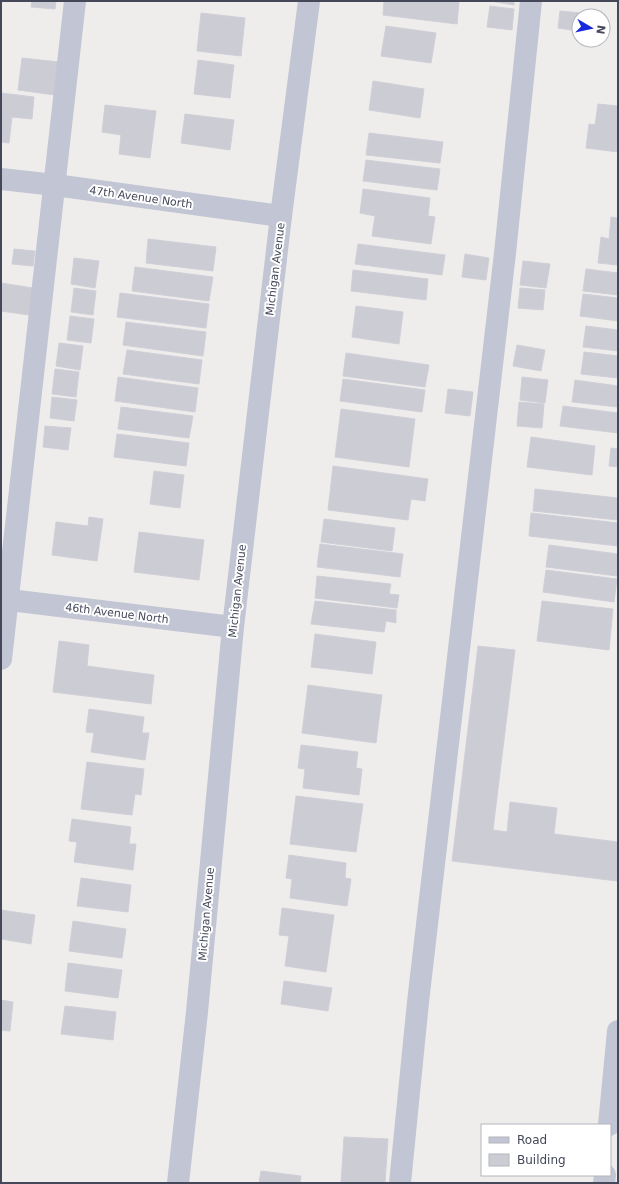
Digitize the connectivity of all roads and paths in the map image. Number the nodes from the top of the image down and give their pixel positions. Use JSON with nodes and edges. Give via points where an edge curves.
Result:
{"nodes":[{"id":1,"x":75,"y":1,"type":"edge"},
{"id":2,"x":309,"y":1,"type":"edge"},
{"id":3,"x":531,"y":1,"type":"edge"},
{"id":4,"x":1,"y":179,"type":"edge"},
{"id":5,"x":54,"y":185,"type":"junction"},
{"id":6,"x":281,"y":216,"type":"junction"},
{"id":7,"x":4,"y":599,"type":"edge"},
{"id":8,"x":233,"y":627,"type":"junction"},
{"id":9,"x":1,"y":659,"type":"edge"},
{"id":10,"x":618,"y":1031,"type":"edge"},
{"id":11,"x":610,"y":1124,"type":"edge"},
{"id":12,"x":178,"y":1183,"type":"edge"},
{"id":13,"x":400,"y":1183,"type":"edge"}],
"edges":[{"from":1,"to":5,"type":"street"},
{"from":2,"to":6,"type":"street","name":"Michigan Avenue"},
{"from":3,"to":13,"type":"street","via":[[505,253],[418,1002]]},
{"from":4,"to":5,"type":"street","name":"47th Avenue North"},
{"from":5,"to":6,"type":"street","name":"47th Avenue North"},
{"from":5,"to":7,"type":"street"},
{"from":6,"to":8,"type":"street","name":"Michigan Avenue"},
{"from":7,"to":8,"type":"street","name":"46th Avenue North"},
{"from":7,"to":9,"type":"street"},
{"from":8,"to":12,"type":"street","name":"Michigan Avenue"},
{"from":10,"to":11,"type":"street"}]}
